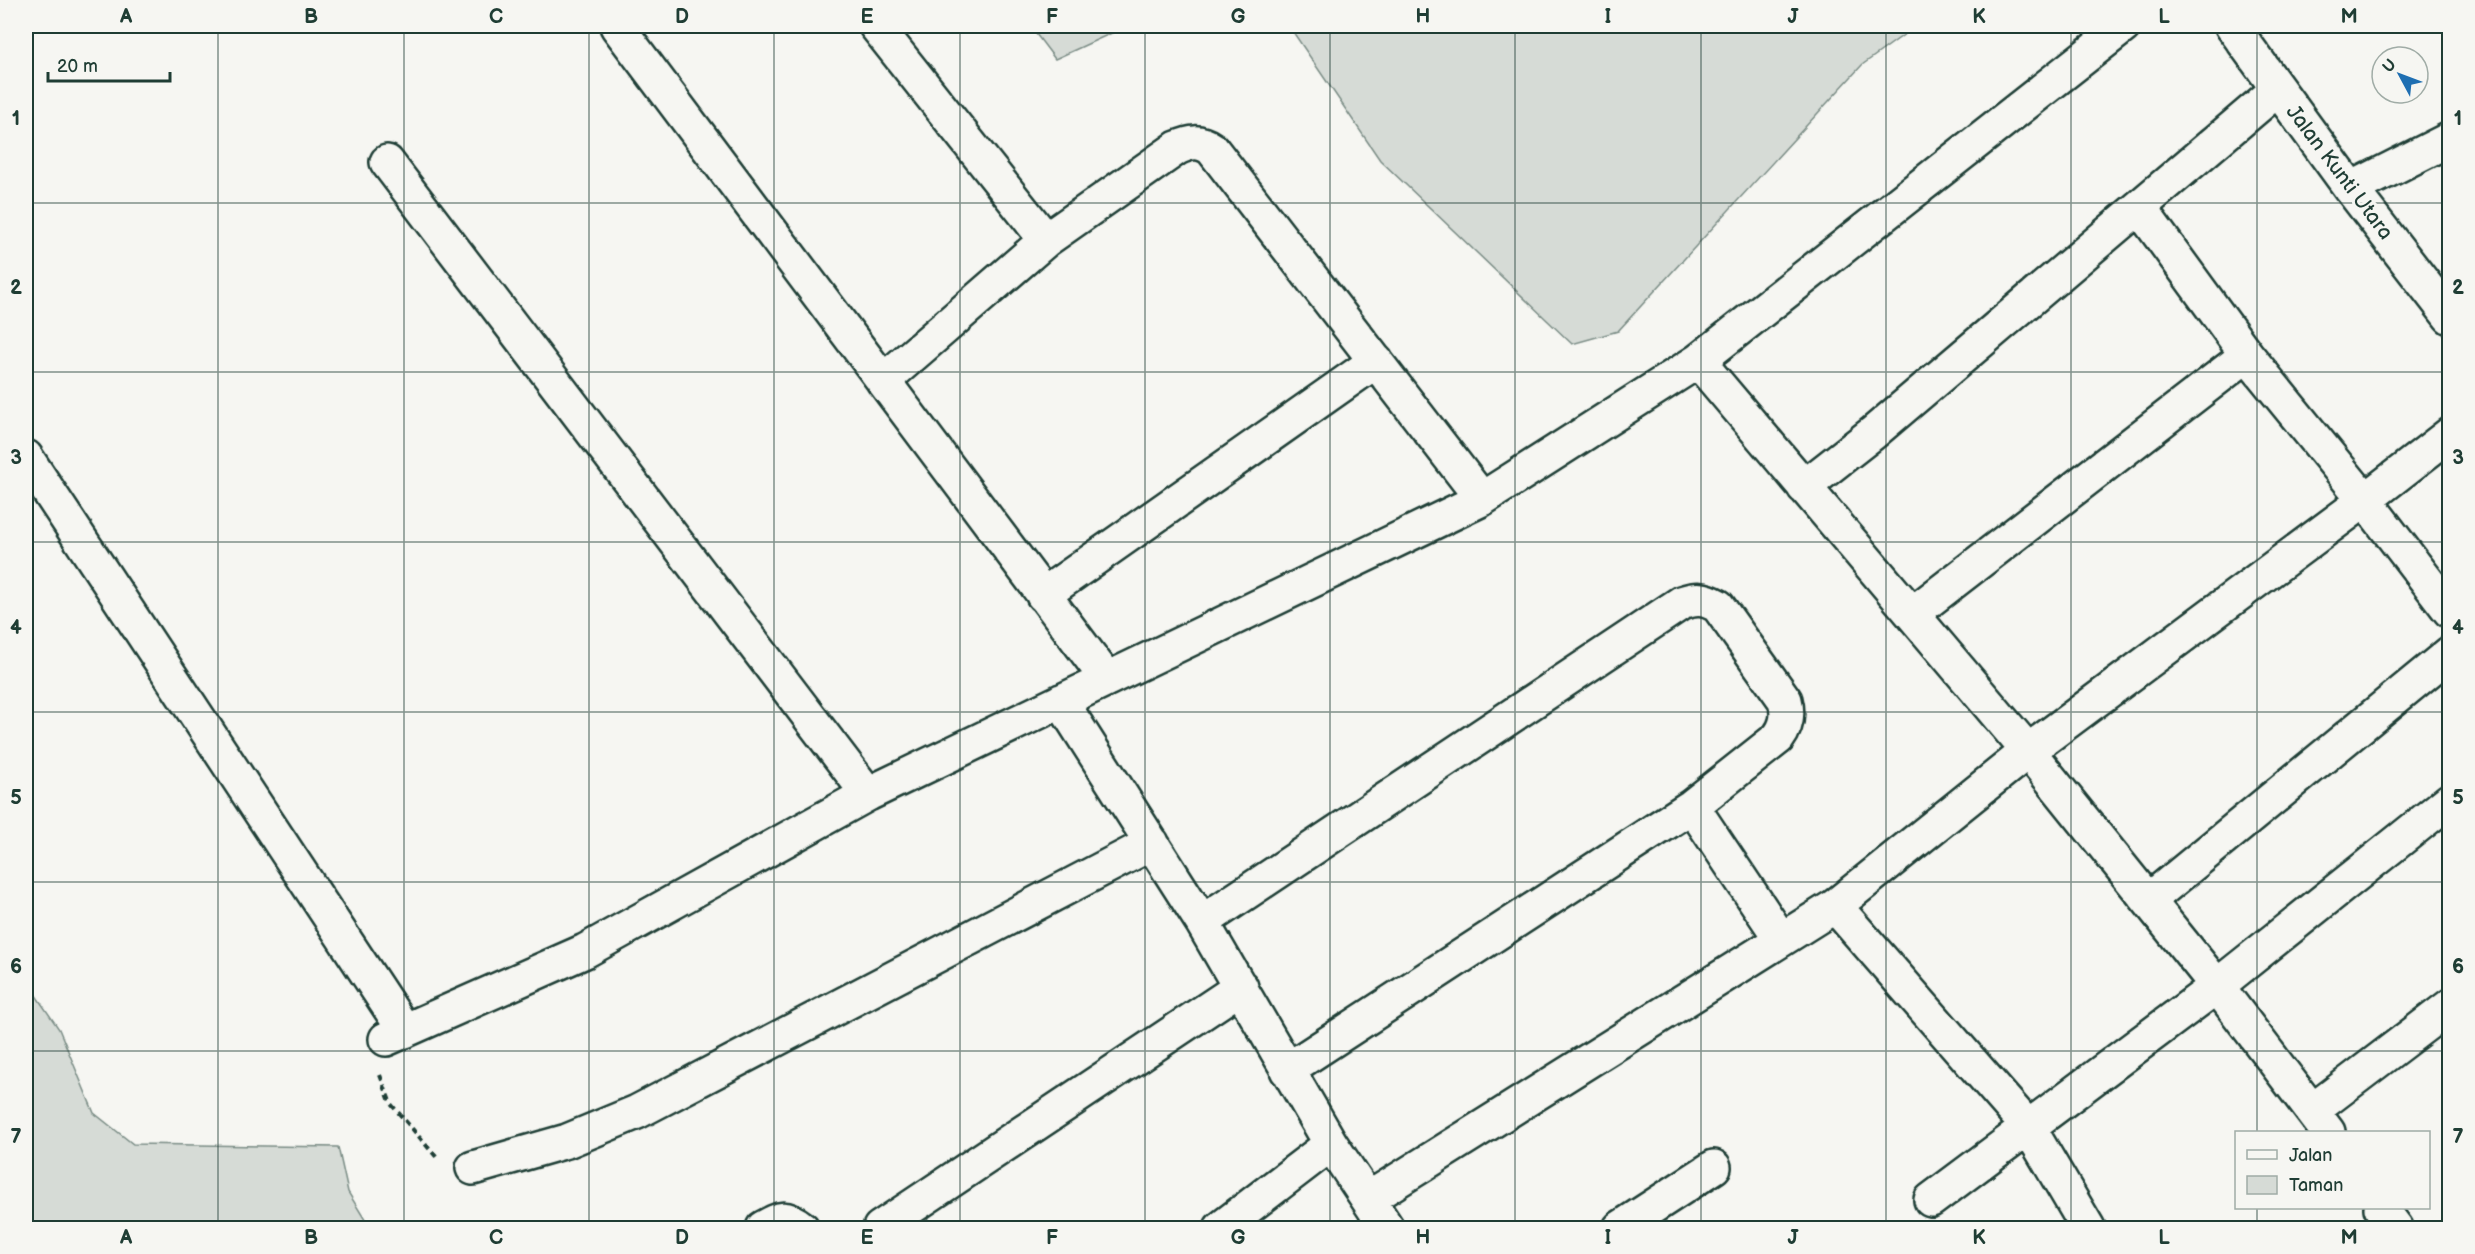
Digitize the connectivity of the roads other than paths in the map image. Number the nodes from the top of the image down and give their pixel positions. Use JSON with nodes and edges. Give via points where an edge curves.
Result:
{"nodes":[{"id":1,"x":617,"y":26,"type":"edge"},
{"id":2,"x":876,"y":26,"type":"edge"},
{"id":3,"x":2124,"y":26,"type":"edge"},
{"id":4,"x":2232,"y":26,"type":"edge"},
{"id":5,"x":2278,"y":89,"type":"junction"},
{"id":6,"x":2450,"y":139,"type":"edge"},
{"id":7,"x":387,"y":162,"type":"dead end"},
{"id":8,"x":2352,"y":189,"type":"junction"},
{"id":9,"x":2139,"y":207,"type":"junction"},
{"id":10,"x":1046,"y":240,"type":"junction"},
{"id":11,"x":2450,"y":317,"type":"edge"},
{"id":12,"x":2247,"y":355,"type":"junction"},
{"id":13,"x":1376,"y":361,"type":"junction"},
{"id":14,"x":1698,"y":361,"type":"junction"},
{"id":15,"x":883,"y":381,"type":"junction"},
{"id":16,"x":2450,"y":434,"type":"edge"},
{"id":17,"x":26,"y":457,"type":"edge"},
{"id":18,"x":1804,"y":487,"type":"junction"},
{"id":19,"x":1482,"y":499,"type":"junction"},
{"id":20,"x":2365,"y":500,"type":"junction"},
{"id":21,"x":1043,"y":595,"type":"junction"},
{"id":22,"x":2450,"y":611,"type":"edge"},
{"id":23,"x":1912,"y":614,"type":"junction"},
{"id":24,"x":2450,"y":653,"type":"edge"},
{"id":25,"x":1107,"y":679,"type":"junction"},
{"id":26,"x":1061,"y":701,"type":"junction"},
{"id":27,"x":2028,"y":751,"type":"junction"},
{"id":28,"x":868,"y":794,"type":"junction"},
{"id":29,"x":2450,"y":800,"type":"edge"},
{"id":30,"x":1692,"y":806,"type":"junction"},
{"id":31,"x":1152,"y":843,"type":"junction"},
{"id":32,"x":2149,"y":900,"type":"junction"},
{"id":33,"x":1835,"y":906,"type":"junction"},
{"id":34,"x":1202,"y":921,"type":"junction"},
{"id":35,"x":1781,"y":939,"type":"junction"},
{"id":36,"x":2217,"y":986,"type":"junction"},
{"id":37,"x":1241,"y":987,"type":"junction"},
{"id":38,"x":2450,"y":1006,"type":"edge"},
{"id":39,"x":1287,"y":1070,"type":"junction"},
{"id":40,"x":2320,"y":1122,"type":"edge"},
{"id":41,"x":2029,"y":1128,"type":"junction"},
{"id":42,"x":1331,"y":1144,"type":"junction"},
{"id":43,"x":1714,"y":1167,"type":"dead end"},
{"id":44,"x":473,"y":1168,"type":"road end"},
{"id":45,"x":1368,"y":1199,"type":"junction"},
{"id":46,"x":1931,"y":1200,"type":"dead end"},
{"id":47,"x":2382,"y":1209,"type":"edge"},
{"id":48,"x":895,"y":1225,"type":"edge"},
{"id":49,"x":763,"y":1228,"type":"edge"},
{"id":50,"x":802,"y":1228,"type":"edge"},
{"id":51,"x":1221,"y":1228,"type":"edge"},
{"id":52,"x":1387,"y":1228,"type":"edge"},
{"id":53,"x":1620,"y":1228,"type":"edge"},
{"id":54,"x":2088,"y":1228,"type":"edge"},
{"id":55,"x":2396,"y":1228,"type":"edge"}],
"edges":[{"from":1,"to":15,"type":"street"},
{"from":2,"to":10,"type":"street"},
{"from":3,"to":14,"type":"street"},
{"from":4,"to":5,"type":"street","name":"Jalan Kunti Utara"},
{"from":5,"to":8,"type":"street","name":"Jalan Kunti Utara"},
{"from":5,"to":9,"type":"street"},
{"from":6,"to":8,"type":"street"},
{"from":7,"to":28,"type":"street"},
{"from":8,"to":11,"type":"street","name":"Jalan Kunti Utara"},
{"from":9,"to":12,"type":"street"},
{"from":9,"to":18,"type":"street"},
{"from":10,"to":13,"type":"street","via":[[1177,148],[1193,141],[1204,143]]},
{"from":10,"to":15,"type":"street"},
{"from":12,"to":20,"type":"street"},
{"from":12,"to":23,"type":"street"},
{"from":13,"to":19,"type":"street"},
{"from":13,"to":21,"type":"street"},
{"from":14,"to":18,"type":"street"},
{"from":14,"to":19,"type":"street"},
{"from":15,"to":21,"type":"street"},
{"from":16,"to":20,"type":"street"},
{"from":17,"to":28,"type":"street","via":[[396,1035],[585,951]]},
{"from":18,"to":23,"type":"street"},
{"from":19,"to":25,"type":"street"},
{"from":20,"to":22,"type":"street"},
{"from":20,"to":27,"type":"street"},
{"from":21,"to":25,"type":"street"},
{"from":23,"to":27,"type":"street"},
{"from":24,"to":32,"type":"street"},
{"from":25,"to":26,"type":"street"},
{"from":26,"to":28,"type":"street"},
{"from":26,"to":31,"type":"street"},
{"from":27,"to":32,"type":"street"},
{"from":27,"to":33,"type":"street"},
{"from":29,"to":36,"type":"street"},
{"from":30,"to":34,"type":"street","via":[[1778,738],[1788,712],[1785,700],[1718,606],[1697,598],[1681,603]]},
{"from":30,"to":35,"type":"street"},
{"from":30,"to":39,"type":"street"},
{"from":31,"to":34,"type":"street"},
{"from":31,"to":44,"type":"street","via":[[637,1112],[567,1141]]},
{"from":32,"to":36,"type":"street"},
{"from":33,"to":35,"type":"street"},
{"from":33,"to":41,"type":"street"},
{"from":34,"to":37,"type":"street"},
{"from":35,"to":45,"type":"street"},
{"from":36,"to":40,"type":"street"},
{"from":36,"to":41,"type":"street"},
{"from":37,"to":39,"type":"street"},
{"from":37,"to":48,"type":"street"},
{"from":38,"to":40,"type":"street"},
{"from":39,"to":42,"type":"street"},
{"from":41,"to":46,"type":"street"},
{"from":41,"to":54,"type":"street"},
{"from":42,"to":45,"type":"street"},
{"from":42,"to":51,"type":"street"},
{"from":43,"to":53,"type":"street"},
{"from":45,"to":52,"type":"street"},
{"from":47,"to":55,"type":"street"},
{"from":49,"to":50,"type":"street","via":[[781,1218]]}]}
